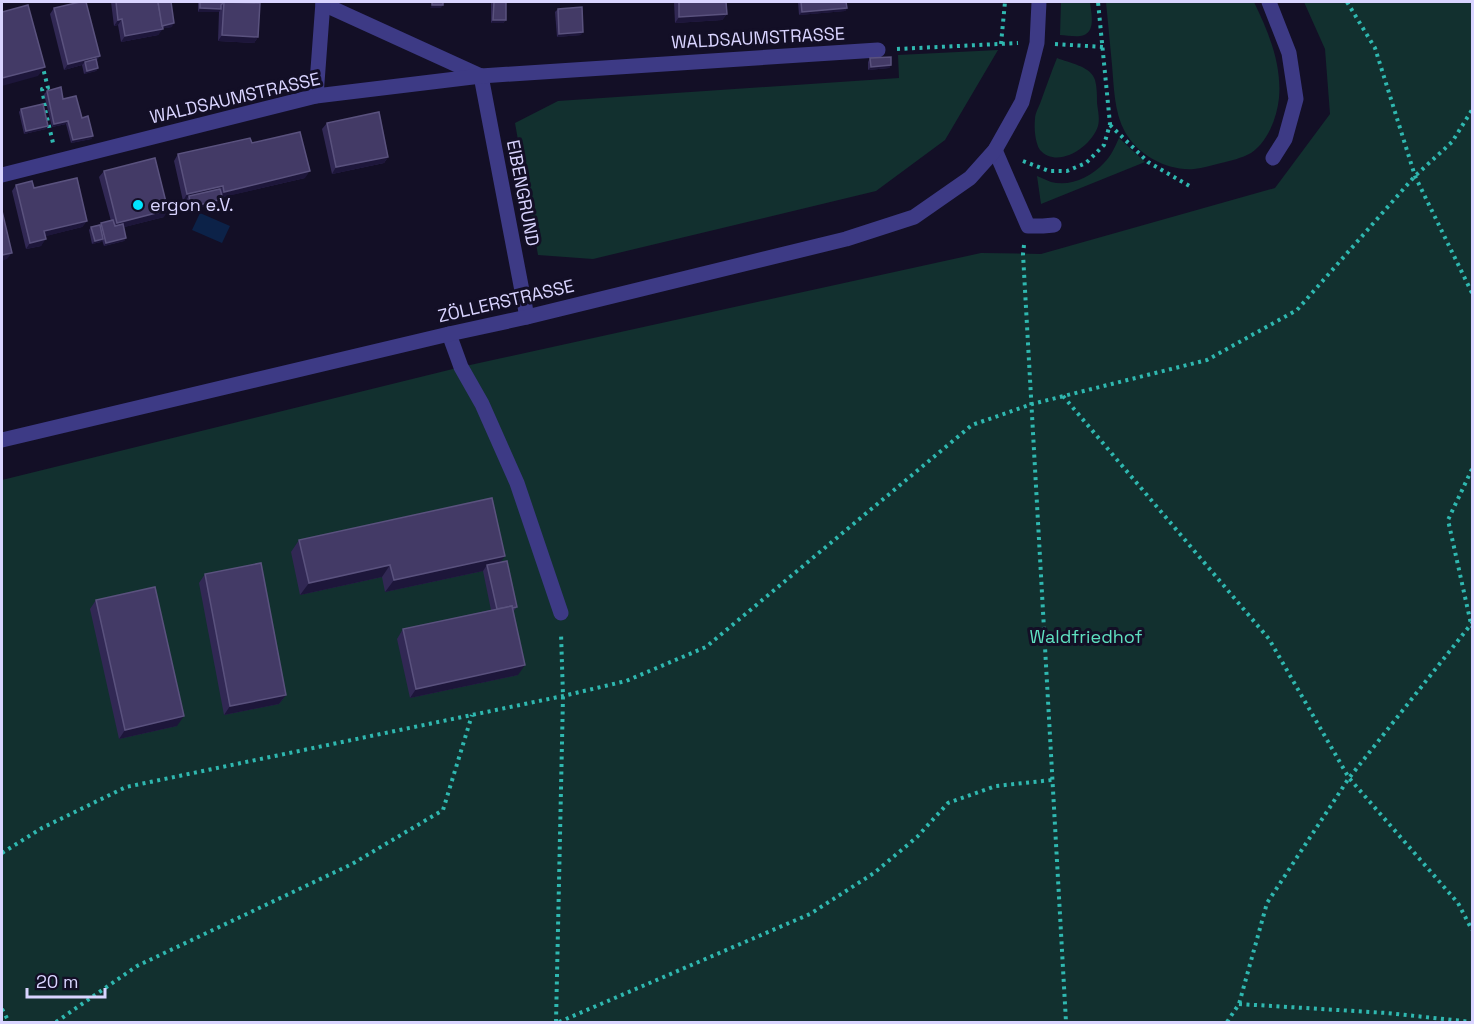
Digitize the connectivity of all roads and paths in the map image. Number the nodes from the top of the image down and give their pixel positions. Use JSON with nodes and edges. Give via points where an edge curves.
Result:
{"nodes":[{"id":1,"x":1005,"y":2,"type":"edge"},
{"id":2,"x":1039,"y":2,"type":"edge"},
{"id":3,"x":1098,"y":2,"type":"edge"},
{"id":4,"x":1269,"y":2,"type":"edge"},
{"id":5,"x":1347,"y":2,"type":"edge"},
{"id":6,"x":323,"y":3,"type":"edge"},
{"id":7,"x":1037,"y":42,"type":"junction"},
{"id":8,"x":1001,"y":44,"type":"junction"},
{"id":9,"x":1103,"y":47,"type":"junction"},
{"id":10,"x":878,"y":50,"type":"joint"},
{"id":11,"x":39,"y":56,"type":"edge"},
{"id":12,"x":481,"y":76,"type":"junction"},
{"id":13,"x":316,"y":96,"type":"junction"},
{"id":14,"x":1473,"y":110,"type":"edge"},
{"id":15,"x":1110,"y":124,"type":"junction"},
{"id":16,"x":995,"y":150,"type":"junction"},
{"id":17,"x":1273,"y":158,"type":"dead end"},
{"id":18,"x":57,"y":161,"type":"junction"},
{"id":19,"x":2,"y":175,"type":"edge"},
{"id":20,"x":1415,"y":176,"type":"junction"},
{"id":21,"x":1193,"y":188,"type":"dead end"},
{"id":22,"x":1054,"y":225,"type":"dead end"},
{"id":23,"x":1028,"y":226,"type":"junction"},
{"id":24,"x":1472,"y":290,"type":"edge"},
{"id":25,"x":527,"y":317,"type":"junction"},
{"id":26,"x":450,"y":334,"type":"junction"},
{"id":27,"x":1063,"y":396,"type":"junction"},
{"id":28,"x":1032,"y":405,"type":"junction"},
{"id":29,"x":2,"y":440,"type":"edge"},
{"id":30,"x":1473,"y":470,"type":"edge"},
{"id":31,"x":561,"y":613,"type":"joint"},
{"id":32,"x":1472,"y":625,"type":"edge"},
{"id":33,"x":563,"y":696,"type":"junction"},
{"id":34,"x":472,"y":715,"type":"junction"},
{"id":35,"x":1349,"y":778,"type":"junction"},
{"id":36,"x":1052,"y":780,"type":"junction"},
{"id":37,"x":2,"y":853,"type":"edge"},
{"id":38,"x":1473,"y":930,"type":"edge"},
{"id":39,"x":1239,"y":1004,"type":"junction"},
{"id":40,"x":2,"y":1009,"type":"edge"},
{"id":41,"x":9,"y":1023,"type":"edge"},
{"id":42,"x":56,"y":1023,"type":"edge"},
{"id":43,"x":558,"y":1023,"type":"edge"},
{"id":44,"x":1065,"y":1023,"type":"edge"},
{"id":45,"x":1227,"y":1023,"type":"edge"},
{"id":46,"x":1472,"y":1023,"type":"edge"}],
"edges":[{"from":1,"to":8,"type":"path"},
{"from":2,"to":7,"type":"street","name":"ZÖLLERSTRASSE"},
{"from":3,"to":9,"type":"path"},
{"from":4,"to":17,"type":"street","via":[[1289,53],[1296,99],[1285,139]]},
{"from":5,"to":20,"type":"path","via":[[1375,48]]},
{"from":6,"to":12,"type":"street","name":"WALDSAUMSTRASSE"},
{"from":6,"to":13,"type":"street"},
{"from":7,"to":8,"type":"path"},
{"from":7,"to":9,"type":"path"},
{"from":7,"to":16,"type":"street","name":"ZÖLLERSTRASSE","via":[[1022,102]]},
{"from":8,"to":10,"type":"path"},
{"from":9,"to":15,"type":"path"},
{"from":10,"to":12,"type":"street","name":"WALDSAUMSTRASSE"},
{"from":11,"to":18,"type":"path","via":[[48,88],[42,89]]},
{"from":12,"to":13,"type":"street","name":"WALDSAUMSTRASSE"},
{"from":12,"to":25,"type":"street","name":"EIBENGRUND"},
{"from":13,"to":18,"type":"street","name":"WALDSAUMSTRASSE"},
{"from":14,"to":20,"type":"path","via":[[1452,142]]},
{"from":15,"to":16,"type":"path","via":[[1104,145],[1086,163],[1067,171],[1049,171]]},
{"from":15,"to":21,"type":"path","via":[[1148,162]]},
{"from":16,"to":23,"type":"street"},
{"from":16,"to":25,"type":"street","name":"ZÖLLERSTRASSE","via":[[970,178],[914,217],[846,239]]},
{"from":18,"to":19,"type":"street","name":"WALDSAUMSTRASSE"},
{"from":20,"to":24,"type":"path"},
{"from":20,"to":27,"type":"path","via":[[1297,310],[1207,360]]},
{"from":22,"to":23,"type":"street"},
{"from":23,"to":28,"type":"path","via":[[1023,254]]},
{"from":25,"to":26,"type":"street","name":"ZÖLLERSTRASSE"},
{"from":26,"to":29,"type":"street","name":"ZÖLLERSTRASSE"},
{"from":26,"to":31,"type":"street","via":[[461,367],[517,483]]},
{"from":27,"to":28,"type":"path"},
{"from":27,"to":35,"type":"path","via":[[1269,639]]},
{"from":28,"to":33,"type":"path","via":[[972,425],[706,647],[626,681]]},
{"from":28,"to":36,"type":"path"},
{"from":30,"to":32,"type":"path","via":[[1448,520]]},
{"from":31,"to":33,"type":"path"},
{"from":32,"to":35,"type":"path"},
{"from":33,"to":34,"type":"path"},
{"from":33,"to":43,"type":"path"},
{"from":34,"to":37,"type":"path","via":[[126,787],[42,828]]},
{"from":34,"to":42,"type":"path","via":[[443,810],[352,864],[137,966]]},
{"from":35,"to":38,"type":"path","via":[[1458,903]]},
{"from":35,"to":39,"type":"path","via":[[1266,903]]},
{"from":36,"to":43,"type":"path","via":[[996,786],[948,803],[917,837],[874,873],[810,914]]},
{"from":36,"to":44,"type":"path"},
{"from":39,"to":45,"type":"path"},
{"from":39,"to":46,"type":"path","via":[[1388,1013]]},
{"from":40,"to":41,"type":"path"}]}
